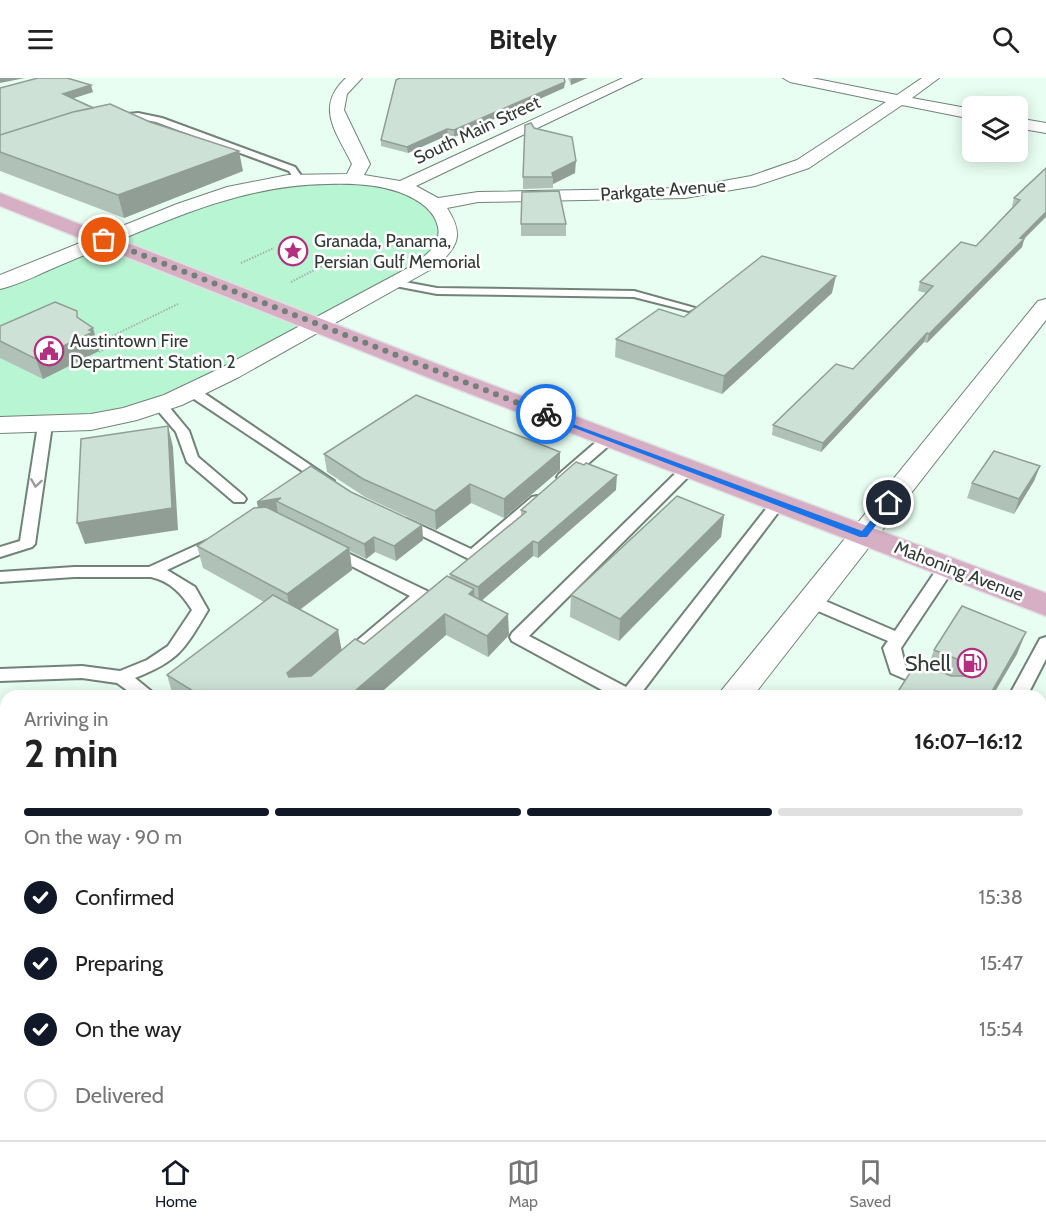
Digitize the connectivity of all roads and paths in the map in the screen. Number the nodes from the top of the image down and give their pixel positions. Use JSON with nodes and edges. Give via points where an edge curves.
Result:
{"nodes":[{"id":1,"x":355,"y":78,"type":"edge"},
{"id":2,"x":635,"y":78,"type":"edge"},
{"id":3,"x":790,"y":78,"type":"edge"},
{"id":4,"x":932,"y":78,"type":"edge"},
{"id":5,"x":901,"y":100,"type":"junction"},
{"id":6,"x":962,"y":112,"type":"edge"},
{"id":7,"x":105,"y":118,"type":"edge"},
{"id":8,"x":1028,"y":125,"type":"edge"},
{"id":9,"x":1046,"y":128,"type":"edge"},
{"id":10,"x":353,"y":179,"type":"junction"},
{"id":11,"x":299,"y":180,"type":"junction"},
{"id":12,"x":402,"y":187,"type":"junction"},
{"id":13,"x":0,"y":199,"type":"edge"},
{"id":14,"x":436,"y":204,"type":"junction"},
{"id":15,"x":104,"y":240,"type":"junction"},
{"id":16,"x":274,"y":248,"type":"dead end"},
{"id":17,"x":241,"y":263,"type":"dead end"},
{"id":18,"x":322,"y":266,"type":"dead end"},
{"id":19,"x":0,"y":282,"type":"edge"},
{"id":20,"x":291,"y":282,"type":"dead end"},
{"id":21,"x":394,"y":283,"type":"junction"},
{"id":22,"x":178,"y":304,"type":"dead end"},
{"id":23,"x":1046,"y":306,"type":"edge"},
{"id":24,"x":689,"y":308,"type":"dead end"},
{"id":25,"x":318,"y":324,"type":"junction"},
{"id":26,"x":99,"y":351,"type":"dead end"},
{"id":27,"x":193,"y":392,"type":"junction"},
{"id":28,"x":159,"y":405,"type":"junction"},
{"id":29,"x":0,"y":425,"type":"edge"},
{"id":30,"x":45,"y":425,"type":"junction"},
{"id":31,"x":608,"y":439,"type":"junction"},
{"id":32,"x":688,"y":469,"type":"junction"},
{"id":33,"x":340,"y":489,"type":"edge"},
{"id":34,"x":239,"y":499,"type":"dead end"},
{"id":35,"x":778,"y":503,"type":"junction"},
{"id":36,"x":390,"y":517,"type":"edge"},
{"id":37,"x":233,"y":534,"type":"edge"},
{"id":38,"x":863,"y":535,"type":"junction"},
{"id":39,"x":315,"y":542,"type":"edge"},
{"id":40,"x":0,"y":552,"type":"edge"},
{"id":41,"x":947,"y":567,"type":"junction"},
{"id":42,"x":151,"y":572,"type":"junction"},
{"id":43,"x":0,"y":577,"type":"edge"},
{"id":44,"x":810,"y":601,"type":"junction"},
{"id":45,"x":1046,"y":605,"type":"edge"},
{"id":46,"x":898,"y":639,"type":"junction"},
{"id":47,"x":1046,"y":643,"type":"edge"},
{"id":48,"x":336,"y":667,"type":"edge"},
{"id":49,"x":0,"y":675,"type":"edge"},
{"id":50,"x":121,"y":677,"type":"junction"},
{"id":51,"x":139,"y":690,"type":"edge"},
{"id":52,"x":618,"y":690,"type":"edge"},
{"id":53,"x":634,"y":690,"type":"edge"},
{"id":54,"x":739,"y":690,"type":"edge"},
{"id":55,"x":947,"y":690,"type":"edge"},
{"id":56,"x":1021,"y":690,"type":"edge"}],
"edges":[{"from":1,"to":10,"type":"street","via":[[343,89],[336,107],[361,164]]},
{"from":2,"to":12,"type":"street","name":"South Main Street"},
{"from":3,"to":5,"type":"street"},
{"from":4,"to":5,"type":"street","name":"Parkgate Avenue"},
{"from":5,"to":6,"type":"street"},
{"from":5,"to":14,"type":"street","name":"Parkgate Avenue","via":[[803,164],[755,181],[669,194],[478,197]]},
{"from":7,"to":11,"type":"lane","via":[[138,115],[159,120],[292,169]]},
{"from":8,"to":9,"type":"street"},
{"from":10,"to":11,"type":"street"},
{"from":10,"to":12,"type":"street"},
{"from":11,"to":15,"type":"street","via":[[218,194]]},
{"from":12,"to":14,"type":"street"},
{"from":13,"to":15,"type":"main road","name":"Mahoning Avenue"},
{"from":14,"to":21,"type":"street","via":[[448,225],[447,242],[429,262]]},
{"from":15,"to":19,"type":"street"},
{"from":15,"to":25,"type":"main road","name":"Mahoning Avenue"},
{"from":16,"to":17,"type":"path"},
{"from":18,"to":20,"type":"path"},
{"from":21,"to":24,"type":"lane","via":[[437,291],[634,294]]},
{"from":21,"to":25,"type":"street"},
{"from":22,"to":26,"type":"path","via":[[105,339],[116,343]]},
{"from":23,"to":38,"type":"street"},
{"from":25,"to":27,"type":"street"},
{"from":25,"to":31,"type":"main road","name":"Mahoning Avenue"},
{"from":27,"to":28,"type":"street"},
{"from":27,"to":33,"type":"lane"},
{"from":28,"to":30,"type":"street","via":[[91,422]]},
{"from":28,"to":34,"type":"lane","via":[[182,431],[192,459]]},
{"from":29,"to":30,"type":"street"},
{"from":30,"to":40,"type":"lane","one_way":true,"via":[[27,544]]},
{"from":31,"to":32,"type":"main road","name":"Mahoning Avenue"},
{"from":31,"to":36,"type":"lane","via":[[473,556]]},
{"from":32,"to":35,"type":"main road","name":"Mahoning Avenue"},
{"from":32,"to":52,"type":"lane","via":[[518,638]]},
{"from":35,"to":38,"type":"main road","name":"Mahoning Avenue"},
{"from":35,"to":53,"type":"lane"},
{"from":37,"to":42,"type":"lane"},
{"from":38,"to":41,"type":"main road","name":"Mahoning Avenue"},
{"from":38,"to":44,"type":"street"},
{"from":39,"to":48,"type":"lane","via":[[421,595]]},
{"from":41,"to":45,"type":"main road","name":"Mahoning Avenue"},
{"from":41,"to":46,"type":"lane"},
{"from":42,"to":43,"type":"lane"},
{"from":42,"to":50,"type":"lane","via":[[165,575],[189,591],[200,610],[174,650]]},
{"from":44,"to":46,"type":"lane"},
{"from":44,"to":54,"type":"street"},
{"from":46,"to":55,"type":"lane","via":[[892,648],[897,669]]},
{"from":47,"to":56,"type":"lane"},
{"from":49,"to":50,"type":"lane","via":[[82,672]]},
{"from":50,"to":51,"type":"lane"}]}
